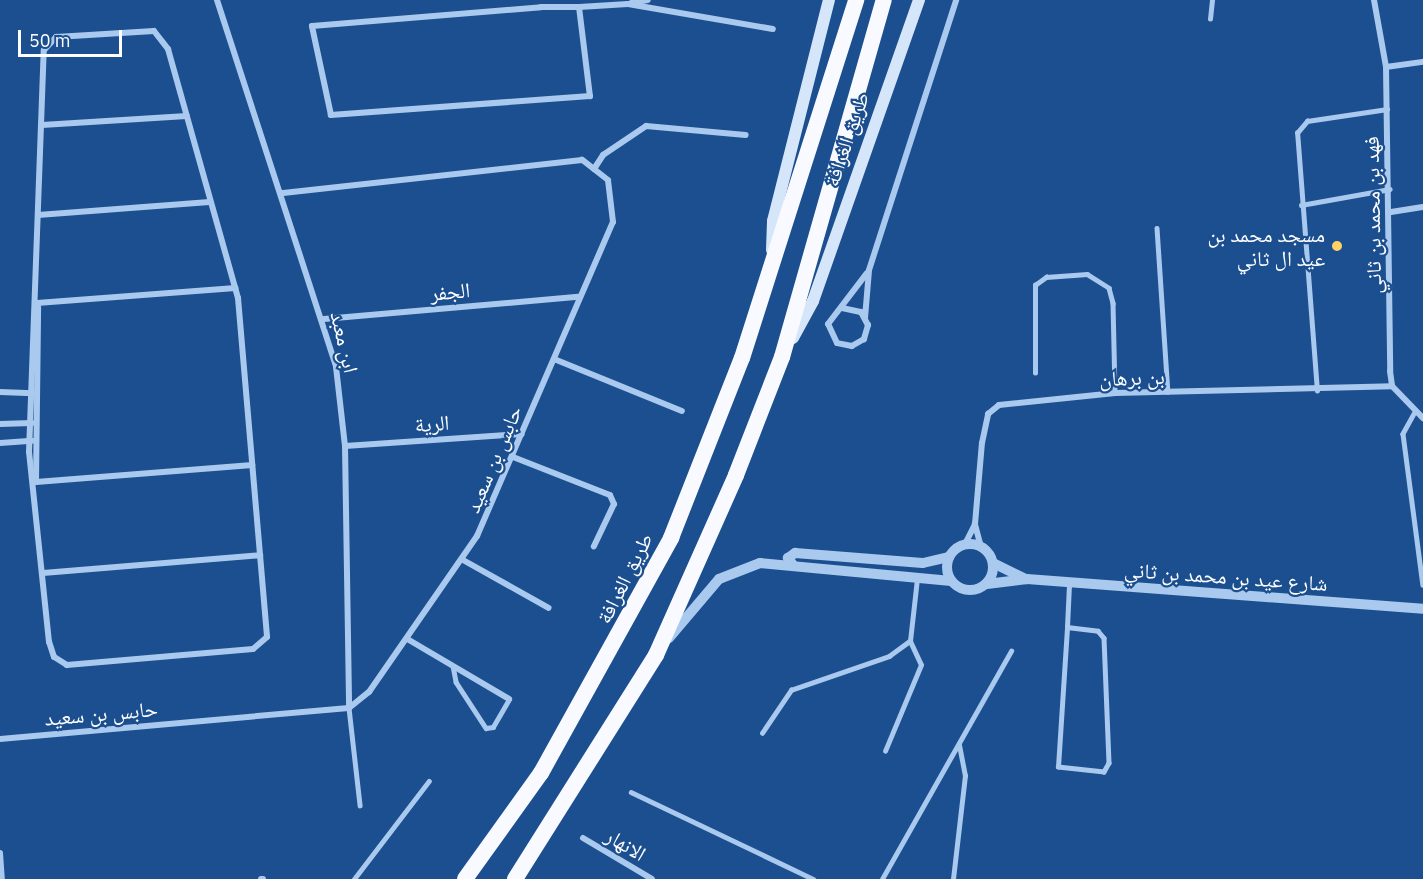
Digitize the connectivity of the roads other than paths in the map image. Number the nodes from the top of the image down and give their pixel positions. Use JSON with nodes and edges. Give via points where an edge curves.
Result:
{"nodes":[{"id":1,"x":217,"y":0,"type":"edge"},
{"id":2,"x":648,"y":0,"type":"edge"},
{"id":3,"x":829,"y":0,"type":"edge"},
{"id":4,"x":856,"y":0,"type":"edge"},
{"id":5,"x":884,"y":0,"type":"edge"},
{"id":6,"x":919,"y":0,"type":"edge"},
{"id":7,"x":956,"y":0,"type":"edge"},
{"id":8,"x":1212,"y":0,"type":"edge"},
{"id":9,"x":1374,"y":0,"type":"edge"},
{"id":10,"x":541,"y":4,"type":"edge"},
{"id":11,"x":628,"y":4,"type":"junction"},
{"id":12,"x":579,"y":7,"type":"junction"},
{"id":13,"x":1210,"y":19,"type":"dead end"},
{"id":14,"x":772,"y":29,"type":"dead end"},
{"id":15,"x":1423,"y":62,"type":"edge"},
{"id":16,"x":1386,"y":67,"type":"junction"},
{"id":17,"x":1387,"y":109,"type":"junction"},
{"id":18,"x":187,"y":116,"type":"junction"},
{"id":19,"x":42,"y":125,"type":"junction"},
{"id":20,"x":746,"y":135,"type":"dead end"},
{"id":21,"x":594,"y":169,"type":"junction"},
{"id":22,"x":1390,"y":189,"type":"junction"},
{"id":23,"x":281,"y":193,"type":"junction"},
{"id":24,"x":210,"y":202,"type":"junction"},
{"id":25,"x":1301,"y":205,"type":"junction"},
{"id":26,"x":1423,"y":207,"type":"edge"},
{"id":27,"x":1391,"y":212,"type":"junction"},
{"id":28,"x":38,"y":215,"type":"junction"},
{"id":29,"x":1157,"y":228,"type":"dead end"},
{"id":30,"x":869,"y":270,"type":"junction"},
{"id":31,"x":771,"y":272,"type":"junction"},
{"id":32,"x":235,"y":288,"type":"junction"},
{"id":33,"x":578,"y":297,"type":"junction"},
{"id":34,"x":37,"y":303,"type":"junction"},
{"id":35,"x":842,"y":308,"type":"junction"},
{"id":36,"x":866,"y":318,"type":"junction"},
{"id":37,"x":324,"y":319,"type":"junction"},
{"id":38,"x":782,"y":357,"type":"junction"},
{"id":39,"x":554,"y":359,"type":"junction"},
{"id":40,"x":1035,"y":373,"type":"dead end"},
{"id":41,"x":1392,"y":386,"type":"junction"},
{"id":42,"x":1317,"y":391,"type":"junction"},
{"id":43,"x":0,"y":392,"type":"edge"},
{"id":44,"x":1168,"y":392,"type":"junction"},
{"id":45,"x":33,"y":393,"type":"junction"},
{"id":46,"x":1115,"y":393,"type":"junction"},
{"id":47,"x":682,"y":411,"type":"dead end"},
{"id":48,"x":1415,"y":412,"type":"junction"},
{"id":49,"x":1423,"y":418,"type":"edge"},
{"id":50,"x":33,"y":423,"type":"junction"},
{"id":51,"x":0,"y":424,"type":"edge"},
{"id":52,"x":522,"y":434,"type":"junction"},
{"id":53,"x":29,"y":441,"type":"junction"},
{"id":54,"x":37,"y":441,"type":"junction"},
{"id":55,"x":0,"y":443,"type":"edge"},
{"id":56,"x":345,"y":446,"type":"junction"},
{"id":57,"x":513,"y":457,"type":"junction"},
{"id":58,"x":252,"y":465,"type":"junction"},
{"id":59,"x":36,"y":482,"type":"junction"},
{"id":60,"x":975,"y":524,"type":"junction"},
{"id":61,"x":965,"y":544,"type":"junction"},
{"id":62,"x":594,"y":546,"type":"dead end"},
{"id":63,"x":981,"y":547,"type":"junction"},
{"id":64,"x":261,"y":555,"type":"junction"},
{"id":65,"x":949,"y":557,"type":"junction"},
{"id":66,"x":463,"y":560,"type":"junction"},
{"id":67,"x":993,"y":563,"type":"junction"},
{"id":68,"x":793,"y":565,"type":"junction"},
{"id":69,"x":44,"y":573,"type":"junction"},
{"id":70,"x":918,"y":576,"type":"junction"},
{"id":71,"x":1027,"y":579,"type":"junction"},
{"id":72,"x":951,"y":580,"type":"junction"},
{"id":73,"x":987,"y":584,"type":"junction"},
{"id":74,"x":1069,"y":584,"type":"junction"},
{"id":75,"x":1423,"y":585,"type":"edge"},
{"id":76,"x":549,"y":608,"type":"dead end"},
{"id":77,"x":1423,"y":609,"type":"edge"},
{"id":78,"x":1067,"y":627,"type":"junction"},
{"id":79,"x":410,"y":640,"type":"junction"},
{"id":80,"x":910,"y":641,"type":"junction"},
{"id":81,"x":1011,"y":651,"type":"dead end"},
{"id":82,"x":656,"y":655,"type":"junction"},
{"id":83,"x":453,"y":666,"type":"junction"},
{"id":84,"x":509,"y":699,"type":"joint"},
{"id":85,"x":349,"y":708,"type":"junction"},
{"id":86,"x":762,"y":733,"type":"dead end"},
{"id":87,"x":0,"y":739,"type":"edge"},
{"id":88,"x":959,"y":746,"type":"junction"},
{"id":89,"x":885,"y":751,"type":"dead end"},
{"id":90,"x":429,"y":781,"type":"dead end"},
{"id":91,"x":631,"y":792,"type":"dead end"},
{"id":92,"x":360,"y":805,"type":"dead end"},
{"id":93,"x":583,"y":838,"type":"dead end"},
{"id":94,"x":0,"y":853,"type":"edge"},
{"id":95,"x":2,"y":879,"type":"edge"},
{"id":96,"x":354,"y":879,"type":"edge"},
{"id":97,"x":465,"y":879,"type":"edge"},
{"id":98,"x":515,"y":879,"type":"edge"},
{"id":99,"x":652,"y":879,"type":"edge"},
{"id":100,"x":813,"y":879,"type":"edge"},
{"id":101,"x":882,"y":879,"type":"edge"},
{"id":102,"x":953,"y":879,"type":"edge"}],
"edges":[{"from":1,"to":23,"type":"street","name":"ابن معبد"},
{"from":2,"to":11,"type":"street"},
{"from":3,"to":31,"type":"main road","name":"طريق الغرافة","via":[[773,221]]},
{"from":4,"to":31,"type":"highway","name":"طريق الغرافة"},
{"from":5,"to":38,"type":"highway","name":"طريق الغرافة"},
{"from":6,"to":38,"type":"main road","name":"طريق الغرافة","via":[[813,301]]},
{"from":7,"to":30,"type":"street"},
{"from":8,"to":13,"type":"lane"},
{"from":9,"to":16,"type":"street","name":"فهد بن محمد بن ثاني"},
{"from":10,"to":12,"type":"street"},
{"from":10,"to":12,"type":"street","via":[[312,26],[331,115],[590,96]]},
{"from":11,"to":12,"type":"street"},
{"from":11,"to":14,"type":"street"},
{"from":15,"to":16,"type":"street"},
{"from":16,"to":17,"type":"street","name":"فهد بن محمد بن ثاني"},
{"from":17,"to":22,"type":"street","name":"فهد بن محمد بن ثاني"},
{"from":17,"to":25,"type":"lane","via":[[1301,126]]},
{"from":18,"to":19,"type":"street"},
{"from":18,"to":19,"type":"street","via":[[165,42],[146,30],[50,39],[44,50]]},
{"from":18,"to":24,"type":"street"},
{"from":19,"to":28,"type":"street"},
{"from":20,"to":21,"type":"street","via":[[646,126],[603,155]]},
{"from":21,"to":23,"type":"street","via":[[582,160]]},
{"from":21,"to":33,"type":"street","name":"حابس بن سعيد","via":[[608,180],[613,222]]},
{"from":22,"to":25,"type":"lane"},
{"from":22,"to":27,"type":"street","name":"فهد بن محمد بن ثاني"},
{"from":23,"to":37,"type":"street","name":"ابن معبد"},
{"from":24,"to":28,"type":"street"},
{"from":24,"to":32,"type":"street"},
{"from":25,"to":42,"type":"lane"},
{"from":26,"to":27,"type":"street"},
{"from":27,"to":41,"type":"street","name":"فهد بن محمد بن ثاني"},
{"from":28,"to":34,"type":"street"},
{"from":29,"to":44,"type":"lane"},
{"from":30,"to":35,"type":"street"},
{"from":30,"to":36,"type":"street"},
{"from":31,"to":97,"type":"highway","name":"طريق الغرافة","via":[[699,473],[651,578],[541,773]]},
{"from":32,"to":34,"type":"street"},
{"from":32,"to":58,"type":"street"},
{"from":33,"to":37,"type":"street","name":"الجفر"},
{"from":33,"to":39,"type":"street","name":"حابس بن سعيد"},
{"from":34,"to":45,"type":"street"},
{"from":35,"to":36,"type":"street","via":[[855,309]]},
{"from":35,"to":36,"type":"street","via":[[828,324],[837,344],[852,346],[864,339]]},
{"from":37,"to":56,"type":"street","name":"ابن معبد","via":[[336,367]]},
{"from":38,"to":82,"type":"highway","name":"طريق الغرافة"},
{"from":39,"to":47,"type":"street"},
{"from":39,"to":52,"type":"street","name":"حابس بن سعيد"},
{"from":40,"to":46,"type":"lane","via":[[1035,285],[1046,277],[1087,274],[1108,288],[1113,303]]},
{"from":41,"to":42,"type":"street","name":"بن برهان"},
{"from":41,"to":48,"type":"street"},
{"from":42,"to":44,"type":"street","name":"بن برهان"},
{"from":43,"to":45,"type":"street"},
{"from":44,"to":46,"type":"street","name":"بن برهان"},
{"from":45,"to":50,"type":"street"},
{"from":46,"to":60,"type":"street","name":"بن برهان","via":[[1021,400],[988,414]]},
{"from":48,"to":49,"type":"street"},
{"from":48,"to":75,"type":"lane","via":[[1403,434]]},
{"from":50,"to":51,"type":"street"},
{"from":50,"to":53,"type":"street"},
{"from":50,"to":54,"type":"street"},
{"from":52,"to":56,"type":"street","name":"الرية"},
{"from":52,"to":57,"type":"street","name":"حابس بن سعيد"},
{"from":53,"to":54,"type":"street"},
{"from":53,"to":55,"type":"street"},
{"from":53,"to":59,"type":"street"},
{"from":54,"to":59,"type":"street"},
{"from":56,"to":85,"type":"street","name":"ابن معبد"},
{"from":57,"to":62,"type":"street","via":[[610,495],[614,504]]},
{"from":57,"to":66,"type":"street","name":"حابس بن سعيد"},
{"from":58,"to":59,"type":"street"},
{"from":58,"to":64,"type":"street"},
{"from":59,"to":69,"type":"street"},
{"from":60,"to":61,"type":"street","name":"بن برهان"},
{"from":60,"to":63,"type":"street","name":"بن برهان"},
{"from":61,"to":63,"type":"street"},
{"from":61,"to":65,"type":"street"},
{"from":63,"to":67,"type":"street"},
{"from":64,"to":69,"type":"street"},
{"from":64,"to":69,"type":"street","via":[[268,630],[259,647],[67,665],[51,650]]},
{"from":65,"to":68,"type":"street","via":[[923,563],[795,553],[788,558]]},
{"from":65,"to":72,"type":"street"},
{"from":66,"to":76,"type":"street"},
{"from":66,"to":79,"type":"street","name":"حابس بن سعيد"},
{"from":67,"to":71,"type":"street","name":"شارع عيد بن محمد بن ثاني"},
{"from":67,"to":73,"type":"street"},
{"from":68,"to":70,"type":"street"},
{"from":68,"to":82,"type":"street","via":[[760,563],[719,579]]},
{"from":70,"to":72,"type":"street"},
{"from":70,"to":80,"type":"lane"},
{"from":71,"to":73,"type":"street","name":"شارع عيد بن محمد بن ثاني"},
{"from":71,"to":74,"type":"street","name":"شارع عيد بن محمد بن ثاني"},
{"from":72,"to":73,"type":"street","via":[[968,591]]},
{"from":74,"to":77,"type":"street","name":"شارع عيد بن محمد بن ثاني"},
{"from":74,"to":78,"type":"lane"},
{"from":78,"to":78,"type":"lane","via":[[1058,767],[1104,772],[1109,763],[1104,638],[1098,631]]},
{"from":79,"to":83,"type":"street"},
{"from":79,"to":85,"type":"street","name":"حابس بن سعيد"},
{"from":80,"to":86,"type":"lane","via":[[889,656],[791,690]]},
{"from":80,"to":89,"type":"lane","via":[[921,665]]},
{"from":81,"to":88,"type":"lane"},
{"from":82,"to":98,"type":"highway","name":"طريق الغرافة"},
{"from":83,"to":84,"type":"street"},
{"from":83,"to":84,"type":"lane","via":[[456,681],[486,728],[496,724]]},
{"from":85,"to":87,"type":"street","name":"حابس بن سعيد"},
{"from":85,"to":92,"type":"lane"},
{"from":88,"to":101,"type":"lane"},
{"from":88,"to":102,"type":"lane","via":[[965,776]]},
{"from":90,"to":96,"type":"lane"},
{"from":91,"to":100,"type":"lane"},
{"from":93,"to":99,"type":"street","name":"الانهار"},
{"from":94,"to":95,"type":"street"}]}
